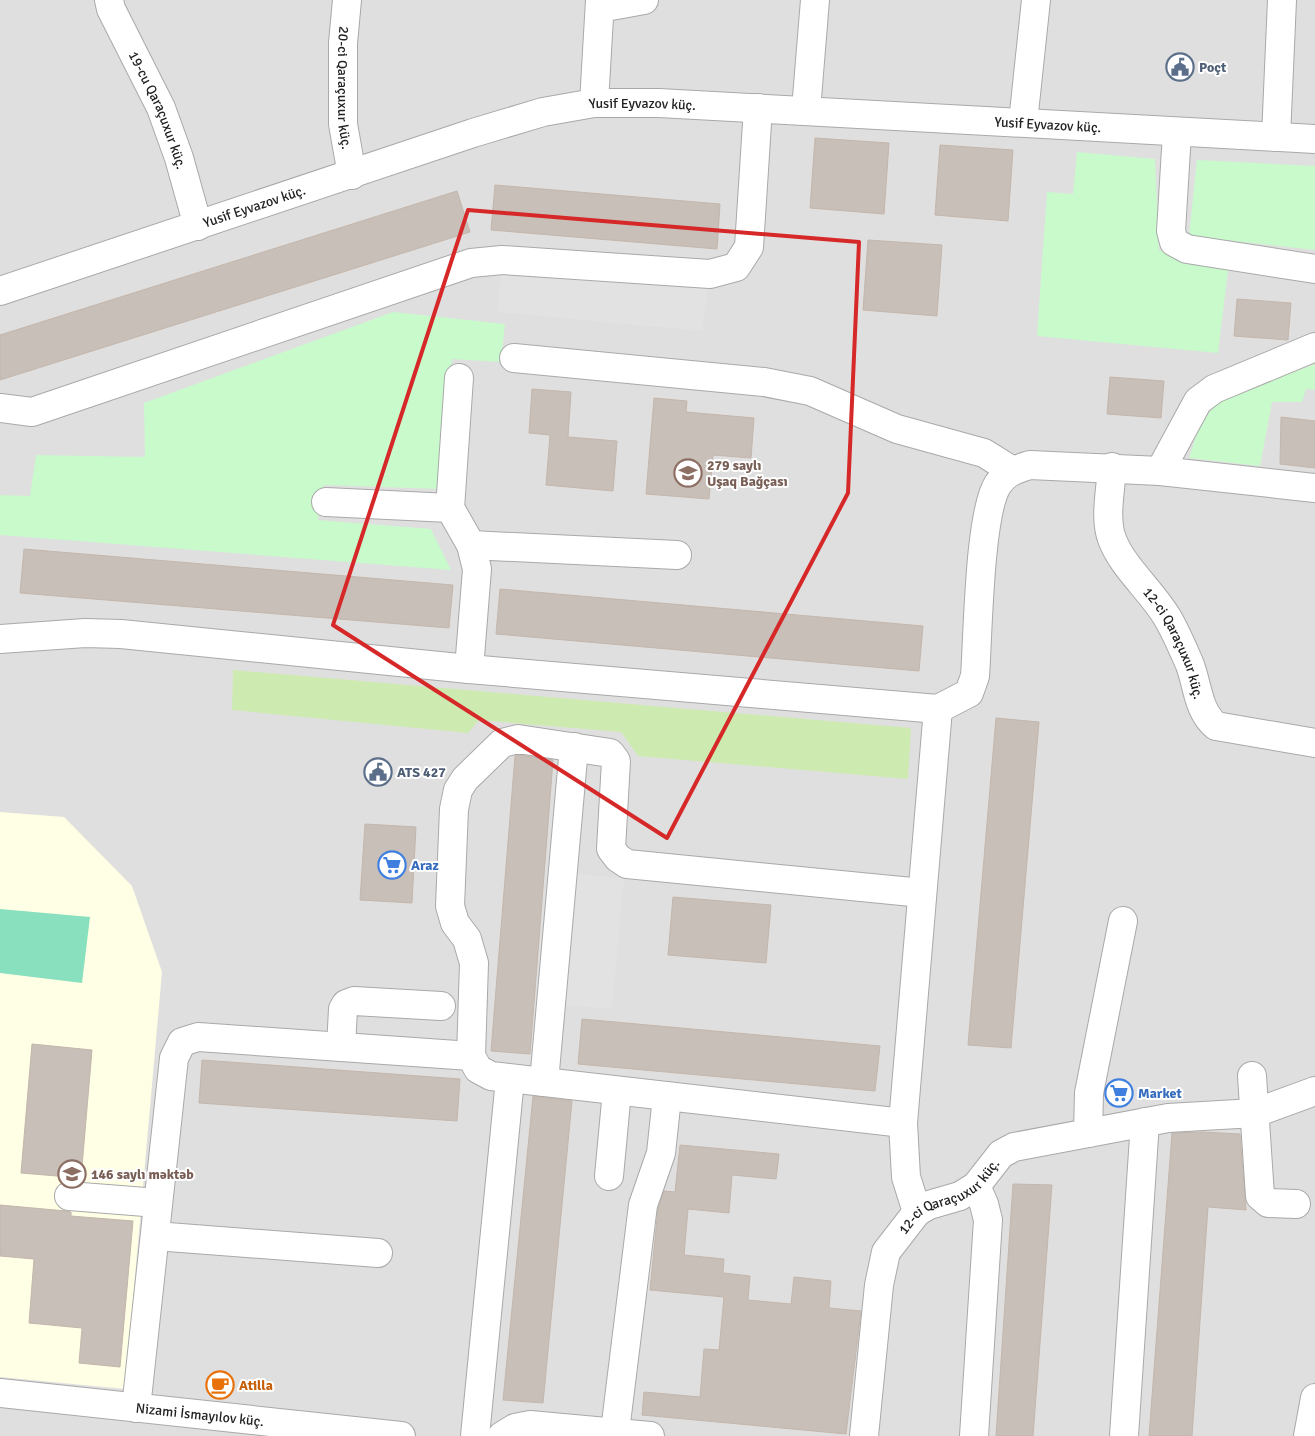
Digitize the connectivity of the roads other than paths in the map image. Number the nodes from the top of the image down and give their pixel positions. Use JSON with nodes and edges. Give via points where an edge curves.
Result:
{"nodes":[{"id":1,"x":109,"y":0,"type":"edge"},
{"id":2,"x":347,"y":0,"type":"edge"},
{"id":3,"x":644,"y":0,"type":"edge"},
{"id":4,"x":815,"y":0,"type":"edge"},
{"id":5,"x":1036,"y":0,"type":"edge"},
{"id":6,"x":1282,"y":0,"type":"edge"},
{"id":7,"x":600,"y":4,"type":"edge"},
{"id":8,"x":594,"y":103,"type":"junction"},
{"id":9,"x":758,"y":108,"type":"junction"},
{"id":10,"x":806,"y":110,"type":"junction"},
{"id":11,"x":1023,"y":122,"type":"junction"},
{"id":12,"x":1177,"y":132,"type":"junction"},
{"id":13,"x":1276,"y":137,"type":"junction"},
{"id":14,"x":1315,"y":139,"type":"edge"},
{"id":15,"x":352,"y":175,"type":"junction"},
{"id":16,"x":198,"y":226,"type":"junction"},
{"id":17,"x":1315,"y":269,"type":"edge"},
{"id":18,"x":0,"y":291,"type":"edge"},
{"id":19,"x":1315,"y":347,"type":"edge"},
{"id":20,"x":514,"y":358,"type":"dead end"},
{"id":21,"x":459,"y":378,"type":"dead end"},
{"id":22,"x":0,"y":408,"type":"edge"},
{"id":23,"x":1112,"y":467,"type":"junction"},
{"id":24,"x":1011,"y":470,"type":"junction"},
{"id":25,"x":1160,"y":471,"type":"junction"},
{"id":26,"x":1315,"y":488,"type":"edge"},
{"id":27,"x":326,"y":502,"type":"dead end"},
{"id":28,"x":450,"y":508,"type":"junction"},
{"id":29,"x":471,"y":545,"type":"junction"},
{"id":30,"x":677,"y":555,"type":"dead end"},
{"id":31,"x":0,"y":639,"type":"edge"},
{"id":32,"x":469,"y":669,"type":"junction"},
{"id":33,"x":938,"y":709,"type":"junction"},
{"id":34,"x":1315,"y":744,"type":"edge"},
{"id":35,"x":574,"y":747,"type":"junction"},
{"id":36,"x":922,"y":892,"type":"junction"},
{"id":37,"x":1123,"y":921,"type":"dead end"},
{"id":38,"x":440,"y":1006,"type":"dead end"},
{"id":39,"x":341,"y":1047,"type":"junction"},
{"id":40,"x":471,"y":1056,"type":"junction"},
{"id":41,"x":1252,"y":1076,"type":"dead end"},
{"id":42,"x":510,"y":1078,"type":"junction"},
{"id":43,"x":544,"y":1082,"type":"junction"},
{"id":44,"x":617,"y":1091,"type":"junction"},
{"id":45,"x":1315,"y":1091,"type":"edge"},
{"id":46,"x":667,"y":1097,"type":"junction"},
{"id":47,"x":1255,"y":1113,"type":"junction"},
{"id":48,"x":1145,"y":1122,"type":"junction"},
{"id":49,"x":903,"y":1123,"type":"junction"},
{"id":50,"x":1088,"y":1133,"type":"junction"},
{"id":51,"x":609,"y":1176,"type":"dead end"},
{"id":52,"x":976,"y":1186,"type":"junction"},
{"id":53,"x":68,"y":1196,"type":"dead end"},
{"id":54,"x":158,"y":1203,"type":"junction"},
{"id":55,"x":1296,"y":1204,"type":"dead end"},
{"id":56,"x":917,"y":1212,"type":"junction"},
{"id":57,"x":155,"y":1236,"type":"junction"},
{"id":58,"x":378,"y":1253,"type":"dead end"},
{"id":59,"x":0,"y":1393,"type":"edge"},
{"id":60,"x":1315,"y":1398,"type":"edge"},
{"id":61,"x":136,"y":1408,"type":"junction"},
{"id":62,"x":615,"y":1431,"type":"junction"},
{"id":63,"x":401,"y":1436,"type":"edge"},
{"id":64,"x":475,"y":1436,"type":"edge"},
{"id":65,"x":502,"y":1436,"type":"edge"},
{"id":66,"x":650,"y":1436,"type":"edge"},
{"id":67,"x":864,"y":1436,"type":"edge"},
{"id":68,"x":974,"y":1436,"type":"edge"},
{"id":69,"x":1124,"y":1436,"type":"edge"},
{"id":70,"x":1308,"y":1436,"type":"edge"}],
"edges":[{"from":1,"to":16,"type":"street","name":"19-cu Qaraçuxur küç.","via":[[161,108]]},
{"from":2,"to":15,"type":"street","name":"20-ci Qaraçuxur küç.","via":[[343,43],[343,124]]},
{"from":3,"to":7,"type":"street"},
{"from":4,"to":10,"type":"street"},
{"from":5,"to":11,"type":"street"},
{"from":6,"to":13,"type":"street"},
{"from":7,"to":8,"type":"street"},
{"from":8,"to":9,"type":"street","name":"Yusif Eyvazov küç."},
{"from":8,"to":15,"type":"street","name":"Yusif Eyvazov küç.","via":[[543,112]]},
{"from":9,"to":10,"type":"street","name":"Yusif Eyvazov küç."},
{"from":9,"to":22,"type":"street","via":[[749,247],[736,267],[710,274],[502,260],[471,263],[32,412]]},
{"from":10,"to":11,"type":"street","name":"Yusif Eyvazov küç."},
{"from":11,"to":12,"type":"street","name":"Yusif Eyvazov küç."},
{"from":12,"to":13,"type":"street","name":"Yusif Eyvazov küç."},
{"from":12,"to":17,"type":"street","via":[[1171,231],[1174,242],[1186,249]]},
{"from":13,"to":14,"type":"street","name":"Yusif Eyvazov küç."},
{"from":15,"to":16,"type":"street","name":"Yusif Eyvazov küç."},
{"from":16,"to":18,"type":"street","name":"Yusif Eyvazov küç."},
{"from":19,"to":25,"type":"street","via":[[1234,379],[1198,401]]},
{"from":20,"to":24,"type":"street","via":[[764,382],[810,391],[913,435],[984,453]]},
{"from":21,"to":28,"type":"street"},
{"from":23,"to":24,"type":"street","via":[[1030,465]]},
{"from":23,"to":25,"type":"street"},
{"from":23,"to":34,"type":"street","name":"12-ci Qaraçuxur küç.","via":[[1108,525],[1112,539],[1167,616],[1190,666],[1208,719],[1216,726]]},
{"from":24,"to":33,"type":"street","via":[[998,484],[990,503],[976,676],[969,693]]},
{"from":25,"to":26,"type":"street"},
{"from":27,"to":28,"type":"street"},
{"from":28,"to":29,"type":"street"},
{"from":29,"to":30,"type":"street"},
{"from":29,"to":32,"type":"street","via":[[477,569]]},
{"from":31,"to":32,"type":"street","via":[[85,633],[122,634]]},
{"from":32,"to":33,"type":"street"},
{"from":33,"to":36,"type":"street"},
{"from":35,"to":36,"type":"street","via":[[610,752],[616,761],[611,849],[627,864]]},
{"from":35,"to":40,"type":"street","via":[[518,739],[502,743],[458,790],[454,809],[450,906],[455,923],[467,939],[474,963]]},
{"from":35,"to":43,"type":"street"},
{"from":36,"to":49,"type":"street"},
{"from":37,"to":50,"type":"street","via":[[1089,1093]]},
{"from":38,"to":39,"type":"street","via":[[354,1001],[346,1004]]},
{"from":39,"to":40,"type":"street"},
{"from":39,"to":54,"type":"street","via":[[198,1037],[182,1042],[174,1058]]},
{"from":40,"to":42,"type":"street","via":[[478,1069],[491,1076]]},
{"from":41,"to":47,"type":"street"},
{"from":42,"to":43,"type":"street"},
{"from":42,"to":64,"type":"street"},
{"from":43,"to":44,"type":"street"},
{"from":44,"to":46,"type":"street"},
{"from":44,"to":51,"type":"street"},
{"from":45,"to":47,"type":"street","name":"12-ci Qaraçuxur küç."},
{"from":46,"to":49,"type":"street"},
{"from":46,"to":62,"type":"street","via":[[661,1153],[643,1205]]},
{"from":47,"to":48,"type":"street","name":"12-ci Qaraçuxur küç."},
{"from":47,"to":55,"type":"street","via":[[1260,1196],[1268,1203]]},
{"from":48,"to":50,"type":"street","name":"12-ci Qaraçuxur küç."},
{"from":48,"to":69,"type":"street"},
{"from":49,"to":56,"type":"street","via":[[906,1177]]},
{"from":50,"to":52,"type":"street","name":"12-ci Qaraçuxur küç.","via":[[1008,1150],[993,1162]]},
{"from":52,"to":56,"type":"street","name":"12-ci Qaraçuxur küç.","via":[[960,1196]]},
{"from":52,"to":68,"type":"street","via":[[988,1220]]},
{"from":53,"to":54,"type":"street"},
{"from":54,"to":57,"type":"street"},
{"from":56,"to":67,"type":"street","name":"12-ci Qaraçuxur küç.","via":[[886,1252],[879,1285]]},
{"from":57,"to":58,"type":"street"},
{"from":57,"to":61,"type":"street"},
{"from":59,"to":61,"type":"street","name":"Nizami İsmayılov küç."},
{"from":60,"to":70,"type":"street"},
{"from":61,"to":63,"type":"street","name":"Nizami İsmayılov küç."},
{"from":62,"to":65,"type":"street","via":[[530,1425],[515,1428]]},
{"from":62,"to":66,"type":"street"}]}
